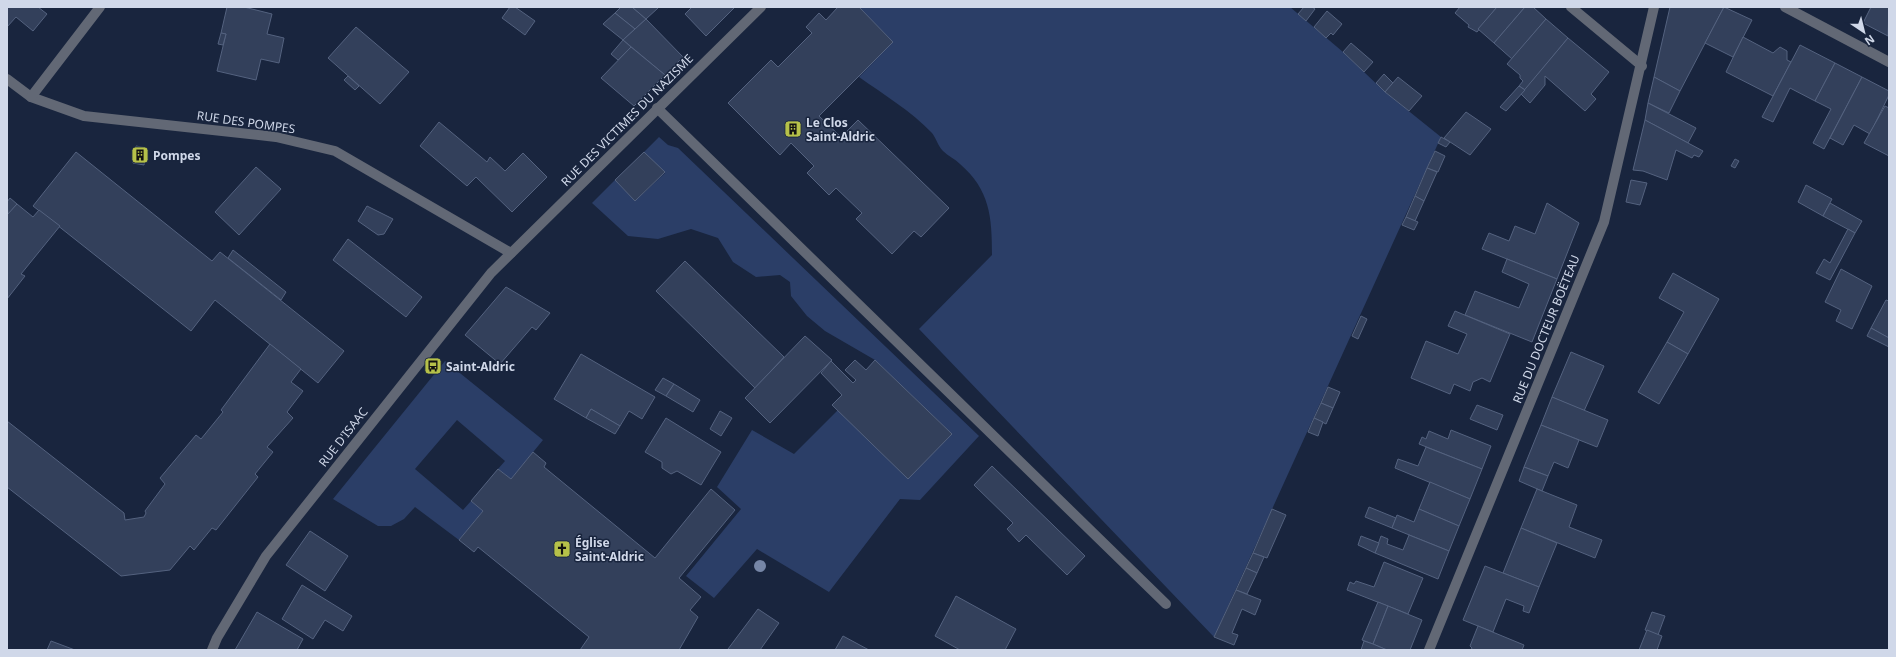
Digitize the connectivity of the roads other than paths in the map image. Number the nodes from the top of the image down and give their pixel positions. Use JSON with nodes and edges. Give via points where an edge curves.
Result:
{"nodes":[{"id":1,"x":100,"y":7,"type":"edge"},
{"id":2,"x":761,"y":7,"type":"edge"},
{"id":3,"x":1571,"y":7,"type":"edge"},
{"id":4,"x":1654,"y":7,"type":"edge"},
{"id":5,"x":1785,"y":7,"type":"edge"},
{"id":6,"x":1889,"y":62,"type":"edge"},
{"id":7,"x":1642,"y":66,"type":"junction"},
{"id":8,"x":7,"y":79,"type":"edge"},
{"id":9,"x":31,"y":97,"type":"junction"},
{"id":10,"x":657,"y":108,"type":"junction"},
{"id":11,"x":511,"y":253,"type":"junction"},
{"id":12,"x":1166,"y":604,"type":"dead end"},
{"id":13,"x":212,"y":650,"type":"edge"},
{"id":14,"x":1429,"y":650,"type":"edge"}],
"edges":[{"from":1,"to":9,"type":"street"},
{"from":2,"to":10,"type":"street","name":"RUE DES VICTIMES DU NAZISME"},
{"from":3,"to":7,"type":"street"},
{"from":4,"to":7,"type":"street","name":"RUE DU DOCTEUR BOËTEAU"},
{"from":5,"to":6,"type":"street"},
{"from":7,"to":14,"type":"street","name":"RUE DU DOCTEUR BOËTEAU","via":[[1604,222]]},
{"from":8,"to":9,"type":"street","name":"RUE DES POMPES"},
{"from":9,"to":11,"type":"street","name":"RUE DES POMPES","via":[[84,116],[276,137],[335,150]]},
{"from":10,"to":11,"type":"street","name":"RUE DES VICTIMES DU NAZISME"},
{"from":10,"to":12,"type":"street"},
{"from":11,"to":13,"type":"street","name":"RUE D'ISAAC","via":[[491,273],[266,556]]}]}
